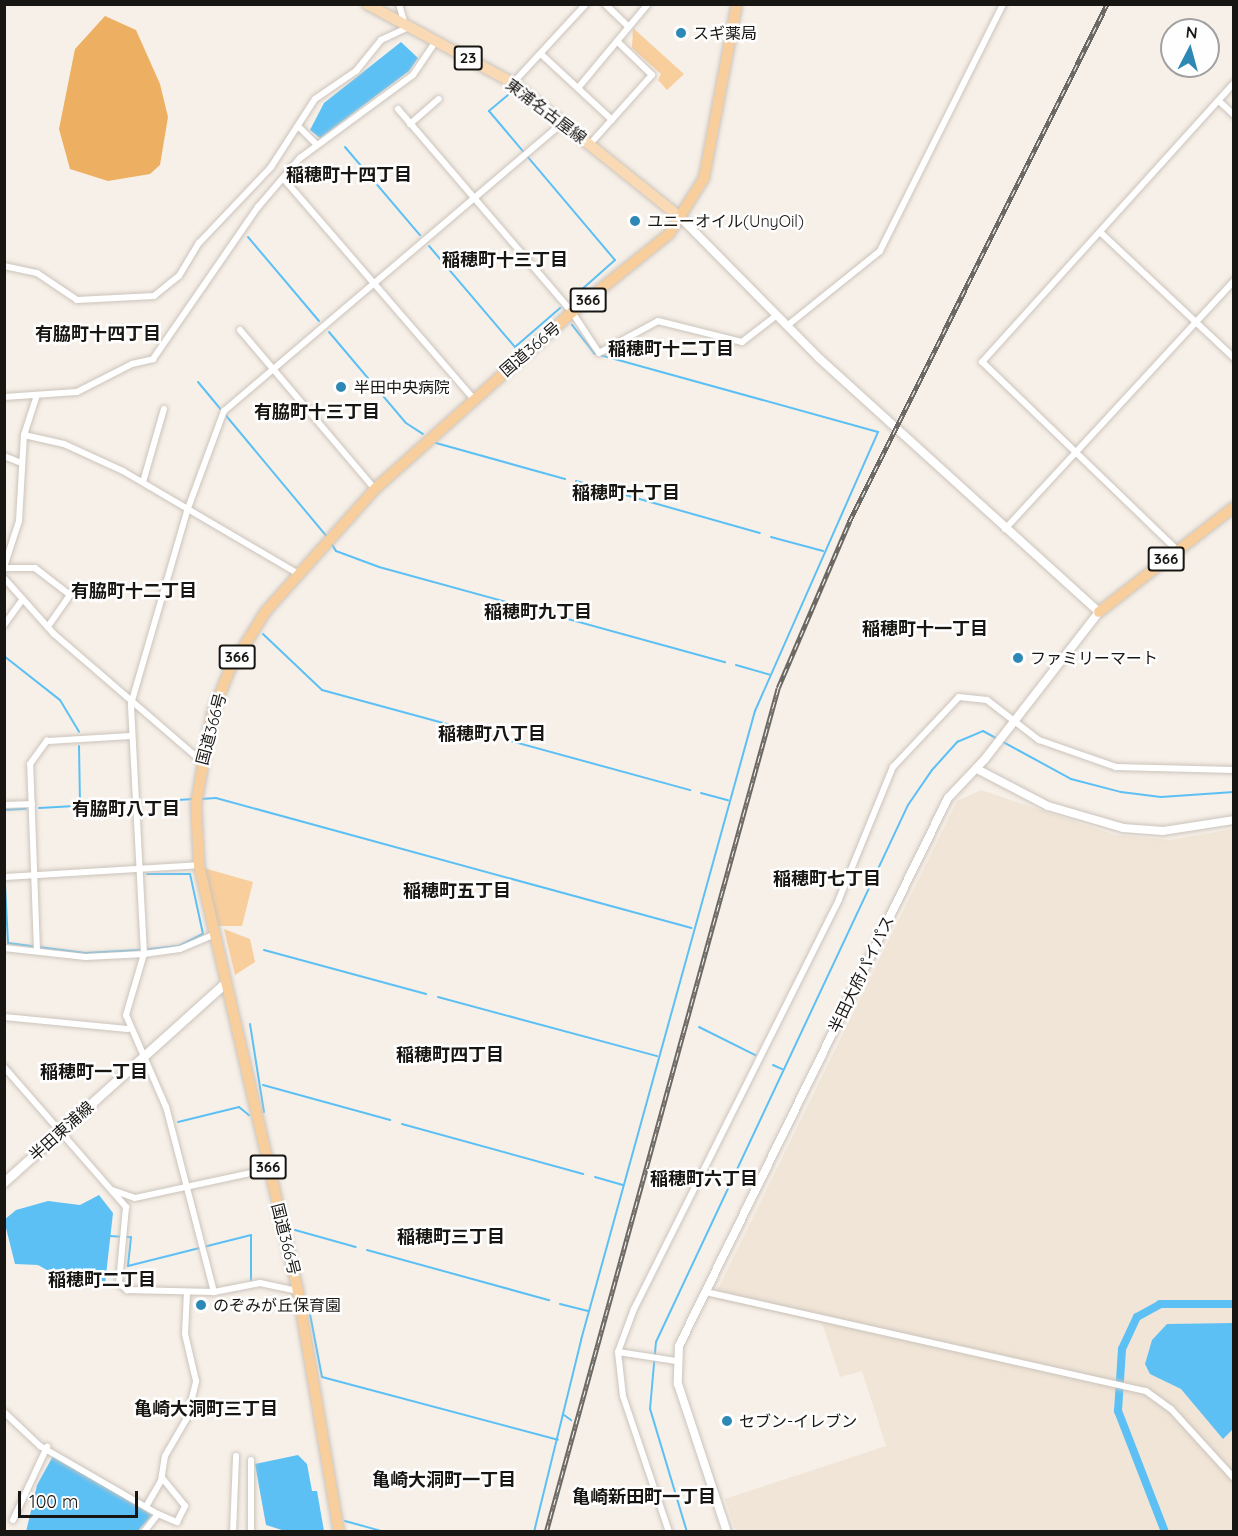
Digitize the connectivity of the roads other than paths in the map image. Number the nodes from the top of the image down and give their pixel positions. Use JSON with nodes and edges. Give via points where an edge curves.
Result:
{"nodes":[{"id":1,"x":367,"y":4,"type":"edge"},
{"id":2,"x":399,"y":4,"type":"edge"},
{"id":3,"x":586,"y":4,"type":"edge"},
{"id":4,"x":605,"y":4,"type":"edge"},
{"id":5,"x":648,"y":4,"type":"edge"},
{"id":6,"x":737,"y":4,"type":"edge"},
{"id":7,"x":1003,"y":4,"type":"edge"},
{"id":8,"x":408,"y":24,"type":"junction"},
{"id":9,"x":628,"y":26,"type":"junction"},
{"id":10,"x":436,"y":41,"type":"junction"},
{"id":11,"x":619,"y":43,"type":"junction"},
{"id":12,"x":541,"y":54,"type":"junction"},
{"id":13,"x":513,"y":83,"type":"junction"},
{"id":14,"x":1233,"y":83,"type":"edge"},
{"id":15,"x":578,"y":88,"type":"junction"},
{"id":16,"x":439,"y":99,"type":"dead end"},
{"id":17,"x":1219,"y":101,"type":"junction"},
{"id":18,"x":398,"y":109,"type":"dead end"},
{"id":19,"x":1233,"y":115,"type":"edge"},
{"id":20,"x":612,"y":120,"type":"junction"},
{"id":21,"x":563,"y":122,"type":"junction"},
{"id":22,"x":410,"y":124,"type":"junction"},
{"id":23,"x":299,"y":127,"type":"junction"},
{"id":24,"x":316,"y":144,"type":"junction"},
{"id":25,"x":590,"y":144,"type":"junction"},
{"id":26,"x":283,"y":178,"type":"junction"},
{"id":27,"x":474,"y":199,"type":"junction"},
{"id":28,"x":681,"y":218,"type":"junction"},
{"id":29,"x":1100,"y":232,"type":"junction"},
{"id":30,"x":4,"y":266,"type":"edge"},
{"id":31,"x":1233,"y":281,"type":"edge"},
{"id":32,"x":373,"y":285,"type":"junction"},
{"id":33,"x":572,"y":312,"type":"junction"},
{"id":34,"x":777,"y":315,"type":"junction"},
{"id":35,"x":1195,"y":322,"type":"junction"},
{"id":36,"x":788,"y":325,"type":"junction"},
{"id":37,"x":240,"y":330,"type":"dead end"},
{"id":38,"x":1233,"y":358,"type":"edge"},
{"id":39,"x":274,"y":370,"type":"junction"},
{"id":40,"x":4,"y":397,"type":"edge"},
{"id":41,"x":36,"y":398,"type":"junction"},
{"id":42,"x":473,"y":398,"type":"junction"},
{"id":43,"x":164,"y":409,"type":"dead end"},
{"id":44,"x":24,"y":435,"type":"junction"},
{"id":45,"x":1076,"y":452,"type":"junction"},
{"id":46,"x":4,"y":456,"type":"edge"},
{"id":47,"x":21,"y":463,"type":"junction"},
{"id":48,"x":143,"y":482,"type":"junction"},
{"id":49,"x":375,"y":489,"type":"junction"},
{"id":50,"x":1233,"y":507,"type":"edge"},
{"id":51,"x":187,"y":511,"type":"junction"},
{"id":52,"x":1005,"y":529,"type":"junction"},
{"id":53,"x":1177,"y":550,"type":"junction"},
{"id":54,"x":4,"y":568,"type":"edge"},
{"id":55,"x":297,"y":573,"type":"junction"},
{"id":56,"x":5,"y":581,"type":"edge"},
{"id":57,"x":23,"y":598,"type":"junction"},
{"id":58,"x":1099,"y":612,"type":"junction"},
{"id":59,"x":4,"y":625,"type":"edge"},
{"id":60,"x":48,"y":627,"type":"junction"},
{"id":61,"x":130,"y":704,"type":"junction"},
{"id":62,"x":1013,"y":723,"type":"junction"},
{"id":63,"x":132,"y":736,"type":"junction"},
{"id":64,"x":200,"y":760,"type":"junction"},
{"id":65,"x":977,"y":769,"type":"junction"},
{"id":66,"x":1233,"y":770,"type":"edge"},
{"id":67,"x":32,"y":804,"type":"junction"},
{"id":68,"x":4,"y":805,"type":"edge"},
{"id":69,"x":1233,"y":820,"type":"edge"},
{"id":70,"x":199,"y":865,"type":"junction"},
{"id":71,"x":140,"y":871,"type":"junction"},
{"id":72,"x":36,"y":876,"type":"junction"},
{"id":73,"x":4,"y":877,"type":"edge"},
{"id":74,"x":213,"y":935,"type":"junction"},
{"id":75,"x":4,"y":948,"type":"edge"},
{"id":76,"x":37,"y":951,"type":"junction"},
{"id":77,"x":144,"y":954,"type":"junction"},
{"id":78,"x":225,"y":983,"type":"junction"},
{"id":79,"x":4,"y":1017,"type":"edge"},
{"id":80,"x":127,"y":1029,"type":"junction"},
{"id":81,"x":143,"y":1057,"type":"junction"},
{"id":82,"x":4,"y":1067,"type":"edge"},
{"id":83,"x":63,"y":1129,"type":"junction"},
{"id":84,"x":269,"y":1169,"type":"junction"},
{"id":85,"x":4,"y":1182,"type":"edge"},
{"id":86,"x":189,"y":1185,"type":"junction"},
{"id":87,"x":111,"y":1190,"type":"junction"},
{"id":88,"x":187,"y":1292,"type":"junction"},
{"id":89,"x":214,"y":1292,"type":"junction"},
{"id":90,"x":298,"y":1292,"type":"junction"},
{"id":91,"x":706,"y":1292,"type":"junction"},
{"id":92,"x":618,"y":1352,"type":"junction"},
{"id":93,"x":672,"y":1360,"type":"junction"},
{"id":94,"x":4,"y":1412,"type":"edge"},
{"id":95,"x":46,"y":1447,"type":"junction"},
{"id":96,"x":236,"y":1456,"type":"dead end"},
{"id":97,"x":252,"y":1460,"type":"dead end"},
{"id":98,"x":162,"y":1478,"type":"junction"},
{"id":99,"x":1233,"y":1478,"type":"edge"},
{"id":100,"x":147,"y":1505,"type":"junction"},
{"id":101,"x":158,"y":1514,"type":"junction"},
{"id":102,"x":13,"y":1520,"type":"dead end"},
{"id":103,"x":144,"y":1532,"type":"edge"},
{"id":104,"x":233,"y":1532,"type":"edge"},
{"id":105,"x":251,"y":1532,"type":"edge"},
{"id":106,"x":339,"y":1532,"type":"edge"},
{"id":107,"x":669,"y":1532,"type":"edge"},
{"id":108,"x":727,"y":1532,"type":"edge"}],
"edges":[{"from":1,"to":8,"type":"main road","name":"東浦名古屋線","number":"23"},
{"from":2,"to":8,"type":"street"},
{"from":3,"to":12,"type":"street"},
{"from":4,"to":9,"type":"street"},
{"from":5,"to":9,"type":"street"},
{"from":6,"to":28,"type":"highway","name":"国道366号","number":"366","via":[[704,178]]},
{"from":7,"to":36,"type":"street","via":[[880,251]]},
{"from":8,"to":10,"type":"main road","name":"東浦名古屋線","number":"23"},
{"from":8,"to":23,"type":"street","via":[[381,40],[356,71],[315,99]]},
{"from":9,"to":11,"type":"street"},
{"from":10,"to":13,"type":"main road","name":"東浦名古屋線","number":"23"},
{"from":10,"to":24,"type":"street","via":[[413,75]]},
{"from":11,"to":15,"type":"street"},
{"from":11,"to":20,"type":"street","via":[[652,75]]},
{"from":12,"to":13,"type":"street"},
{"from":12,"to":15,"type":"street"},
{"from":13,"to":21,"type":"main road","name":"東浦名古屋線","number":"23"},
{"from":14,"to":17,"type":"street"},
{"from":15,"to":20,"type":"street"},
{"from":16,"to":22,"type":"street"},
{"from":17,"to":19,"type":"street"},
{"from":17,"to":29,"type":"street"},
{"from":18,"to":22,"type":"street"},
{"from":20,"to":25,"type":"street"},
{"from":21,"to":25,"type":"main road","name":"東浦名古屋線","number":"23"},
{"from":21,"to":27,"type":"street"},
{"from":22,"to":27,"type":"street"},
{"from":23,"to":24,"type":"street"},
{"from":23,"to":30,"type":"street","via":[[232,214],[154,296],[77,300],[37,273]]},
{"from":24,"to":26,"type":"street"},
{"from":25,"to":28,"type":"main road","name":"東浦名古屋線","number":"23"},
{"from":26,"to":32,"type":"street"},
{"from":26,"to":41,"type":"street","via":[[234,240],[153,359],[132,363],[85,389]]},
{"from":27,"to":32,"type":"street"},
{"from":27,"to":33,"type":"street"},
{"from":28,"to":33,"type":"highway","name":"国道366号","number":"366","via":[[669,234]]},
{"from":28,"to":34,"type":"street"},
{"from":29,"to":35,"type":"street"},
{"from":29,"to":45,"type":"street","via":[[982,362]]},
{"from":31,"to":35,"type":"street"},
{"from":32,"to":39,"type":"street"},
{"from":32,"to":42,"type":"street"},
{"from":33,"to":34,"type":"street","via":[[600,353],[658,321],[742,342]]},
{"from":33,"to":42,"type":"highway","name":"国道366号","number":"366"},
{"from":34,"to":36,"type":"street"},
{"from":35,"to":38,"type":"street"},
{"from":35,"to":45,"type":"street"},
{"from":36,"to":52,"type":"street"},
{"from":37,"to":39,"type":"street"},
{"from":39,"to":49,"type":"street"},
{"from":39,"to":51,"type":"street","via":[[224,411],[214,428]]},
{"from":40,"to":41,"type":"street"},
{"from":41,"to":44,"type":"street"},
{"from":42,"to":49,"type":"highway","name":"国道366号","number":"366"},
{"from":43,"to":48,"type":"street"},
{"from":44,"to":47,"type":"street"},
{"from":44,"to":48,"type":"street","via":[[64,444]]},
{"from":45,"to":52,"type":"street"},
{"from":45,"to":53,"type":"street"},
{"from":46,"to":47,"type":"street"},
{"from":47,"to":54,"type":"street","via":[[19,521]]},
{"from":48,"to":51,"type":"street"},
{"from":49,"to":55,"type":"highway","name":"国道366号","number":"366"},
{"from":50,"to":53,"type":"highway","name":"半田大府パイパス","number":"366"},
{"from":51,"to":55,"type":"street"},
{"from":51,"to":61,"type":"street"},
{"from":52,"to":58,"type":"street"},
{"from":53,"to":58,"type":"highway","name":"半田大府パイパス","number":"366"},
{"from":54,"to":56,"type":"street"},
{"from":54,"to":60,"type":"street","via":[[35,568],[70,595]]},
{"from":55,"to":64,"type":"highway","name":"国道366号","number":"366","via":[[230,669]]},
{"from":56,"to":57,"type":"street"},
{"from":57,"to":59,"type":"street"},
{"from":57,"to":60,"type":"street"},
{"from":58,"to":62,"type":"street","name":"半田大府パイパス"},
{"from":60,"to":61,"type":"street"},
{"from":61,"to":63,"type":"street"},
{"from":61,"to":64,"type":"street"},
{"from":62,"to":65,"type":"street","name":"半田大府パイパス"},
{"from":62,"to":66,"type":"street","via":[[1039,740],[1116,767]]},
{"from":62,"to":92,"type":"street","via":[[987,700],[959,697],[892,767],[839,899],[634,1309]]},
{"from":63,"to":67,"type":"street","via":[[47,741],[30,764]]},
{"from":63,"to":71,"type":"street"},
{"from":64,"to":70,"type":"highway","name":"国道366号","number":"366","via":[[196,799]]},
{"from":65,"to":69,"type":"street","via":[[1048,806],[1123,828],[1163,831]]},
{"from":65,"to":91,"type":"street","name":"半田大府パイパス","via":[[948,798]]},
{"from":67,"to":68,"type":"street"},
{"from":67,"to":72,"type":"street"},
{"from":70,"to":71,"type":"street"},
{"from":70,"to":74,"type":"highway","name":"国道366号","number":"366"},
{"from":71,"to":72,"type":"street"},
{"from":71,"to":77,"type":"street"},
{"from":72,"to":73,"type":"street"},
{"from":72,"to":76,"type":"street"},
{"from":74,"to":77,"type":"street","via":[[180,949]]},
{"from":74,"to":78,"type":"highway","name":"国道366号","number":"366"},
{"from":75,"to":76,"type":"street"},
{"from":76,"to":77,"type":"street","via":[[86,957]]},
{"from":77,"to":80,"type":"street","via":[[127,1005]]},
{"from":78,"to":81,"type":"main road","name":"半田東浦線"},
{"from":78,"to":84,"type":"highway","name":"国道366号","number":"366"},
{"from":79,"to":80,"type":"street"},
{"from":80,"to":81,"type":"street"},
{"from":81,"to":83,"type":"main road","name":"半田東浦線"},
{"from":81,"to":86,"type":"street","via":[[166,1107]]},
{"from":82,"to":83,"type":"street"},
{"from":83,"to":85,"type":"main road","name":"半田東浦線"},
{"from":83,"to":87,"type":"street"},
{"from":84,"to":86,"type":"street"},
{"from":84,"to":90,"type":"highway","name":"国道366号","number":"366"},
{"from":86,"to":87,"type":"street","via":[[135,1198]]},
{"from":86,"to":89,"type":"street"},
{"from":87,"to":88,"type":"street","via":[[126,1207],[119,1283],[127,1290]]},
{"from":88,"to":89,"type":"street"},
{"from":88,"to":98,"type":"street","via":[[185,1334],[196,1381],[187,1418],[165,1456]]},
{"from":89,"to":90,"type":"street","via":[[260,1283]]},
{"from":90,"to":106,"type":"highway","name":"国道366号","number":"366"},
{"from":91,"to":93,"type":"street","name":"半田大府パイパス"},
{"from":91,"to":99,"type":"street","via":[[1146,1391],[1171,1409]]},
{"from":92,"to":93,"type":"street"},
{"from":92,"to":107,"type":"street","via":[[623,1396]]},
{"from":93,"to":108,"type":"street"},
{"from":94,"to":95,"type":"street"},
{"from":95,"to":100,"type":"street"},
{"from":95,"to":102,"type":"street"},
{"from":96,"to":104,"type":"street"},
{"from":97,"to":105,"type":"street"},
{"from":98,"to":100,"type":"street"},
{"from":98,"to":101,"type":"street","via":[[185,1506],[177,1522]]},
{"from":100,"to":101,"type":"street"},
{"from":101,"to":103,"type":"street"}]}
